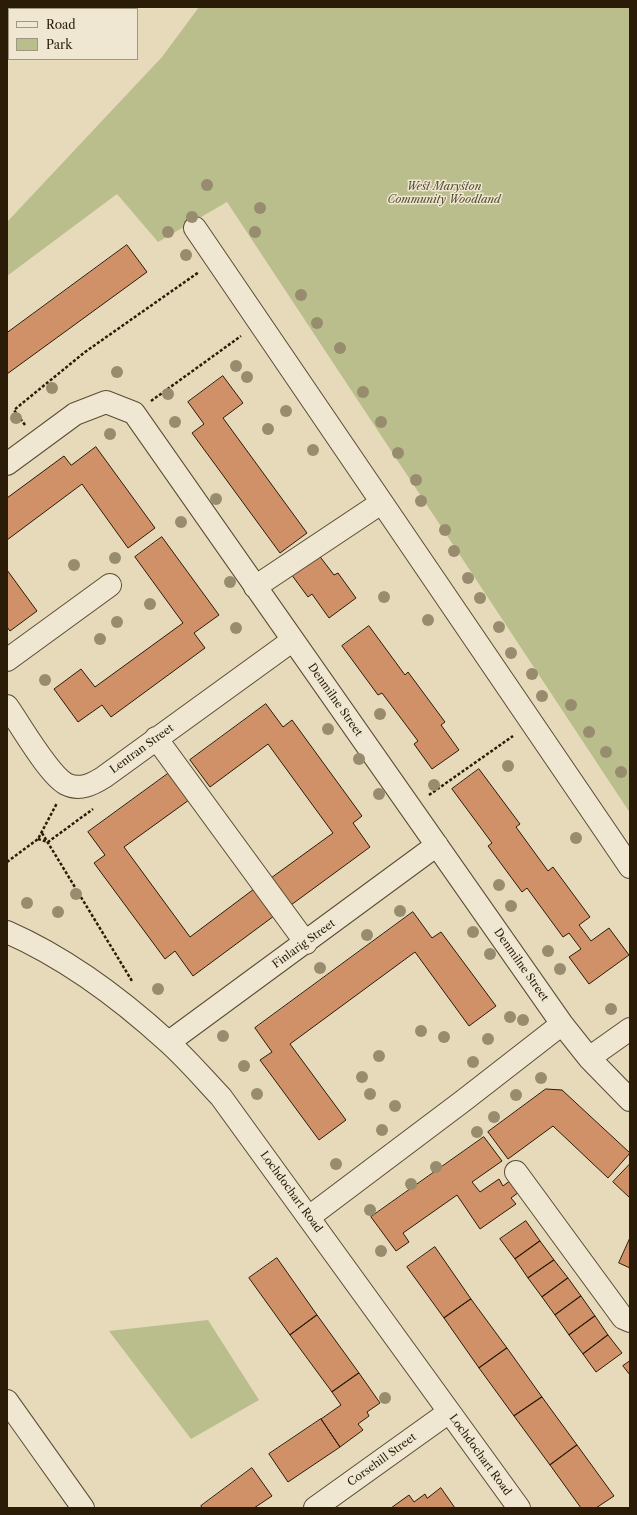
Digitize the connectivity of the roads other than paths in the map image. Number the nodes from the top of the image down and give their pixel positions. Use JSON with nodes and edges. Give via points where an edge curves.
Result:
{"nodes":[{"id":1,"x":195,"y":228,"type":"dead end"},
{"id":2,"x":7,"y":464,"type":"edge"},
{"id":3,"x":381,"y":502,"type":"junction"},
{"id":4,"x":110,"y":586,"type":"dead end"},
{"id":5,"x":255,"y":587,"type":"junction"},
{"id":6,"x":292,"y":640,"type":"junction"},
{"id":7,"x":7,"y":660,"type":"edge"},
{"id":8,"x":7,"y":706,"type":"edge"},
{"id":9,"x":156,"y":738,"type":"junction"},
{"id":10,"x":438,"y":845,"type":"junction"},
{"id":11,"x":630,"y":867,"type":"edge"},
{"id":12,"x":7,"y":932,"type":"edge"},
{"id":13,"x":306,"y":943,"type":"junction"},
{"id":14,"x":562,"y":1024,"type":"junction"},
{"id":15,"x":630,"y":1029,"type":"edge"},
{"id":16,"x":169,"y":1042,"type":"junction"},
{"id":17,"x":589,"y":1058,"type":"junction"},
{"id":18,"x":630,"y":1100,"type":"edge"},
{"id":19,"x":516,"y":1172,"type":"dead end"},
{"id":20,"x":309,"y":1217,"type":"junction"},
{"id":21,"x":630,"y":1321,"type":"edge"},
{"id":22,"x":7,"y":1401,"type":"edge"},
{"id":23,"x":449,"y":1412,"type":"junction"},
{"id":24,"x":83,"y":1508,"type":"edge"},
{"id":25,"x":315,"y":1508,"type":"edge"},
{"id":26,"x":519,"y":1508,"type":"edge"}],
"edges":[{"from":1,"to":3,"type":"street"},
{"from":2,"to":5,"type":"street","name":"Denmilne Street","via":[[75,414],[106,402],[134,413]]},
{"from":3,"to":5,"type":"street"},
{"from":3,"to":11,"type":"street"},
{"from":4,"to":7,"type":"street"},
{"from":5,"to":6,"type":"street","name":"Denmilne Street"},
{"from":6,"to":9,"type":"street","name":"Lentran Street"},
{"from":6,"to":10,"type":"street","name":"Denmilne Street"},
{"from":8,"to":9,"type":"street","name":"Lentran Street","via":[[52,772],[67,784],[83,787],[93,784]]},
{"from":9,"to":13,"type":"street"},
{"from":10,"to":13,"type":"street","name":"Finlarig Street"},
{"from":10,"to":14,"type":"street","name":"Denmilne Street"},
{"from":12,"to":16,"type":"street","name":"Lochdochart Road","via":[[78,972]]},
{"from":13,"to":16,"type":"street","name":"Finlarig Street"},
{"from":14,"to":17,"type":"street","name":"Denmilne Street"},
{"from":14,"to":20,"type":"street"},
{"from":15,"to":17,"type":"street"},
{"from":16,"to":20,"type":"street","name":"Lochdochart Road","via":[[221,1097]]},
{"from":17,"to":18,"type":"street","name":"Denmilne Street"},
{"from":19,"to":21,"type":"street","via":[[623,1318]]},
{"from":20,"to":23,"type":"street","name":"Lochdochart Road"},
{"from":22,"to":24,"type":"street"},
{"from":23,"to":25,"type":"street","name":"Corsehill Street"},
{"from":23,"to":26,"type":"street","name":"Lochdochart Road"}]}
